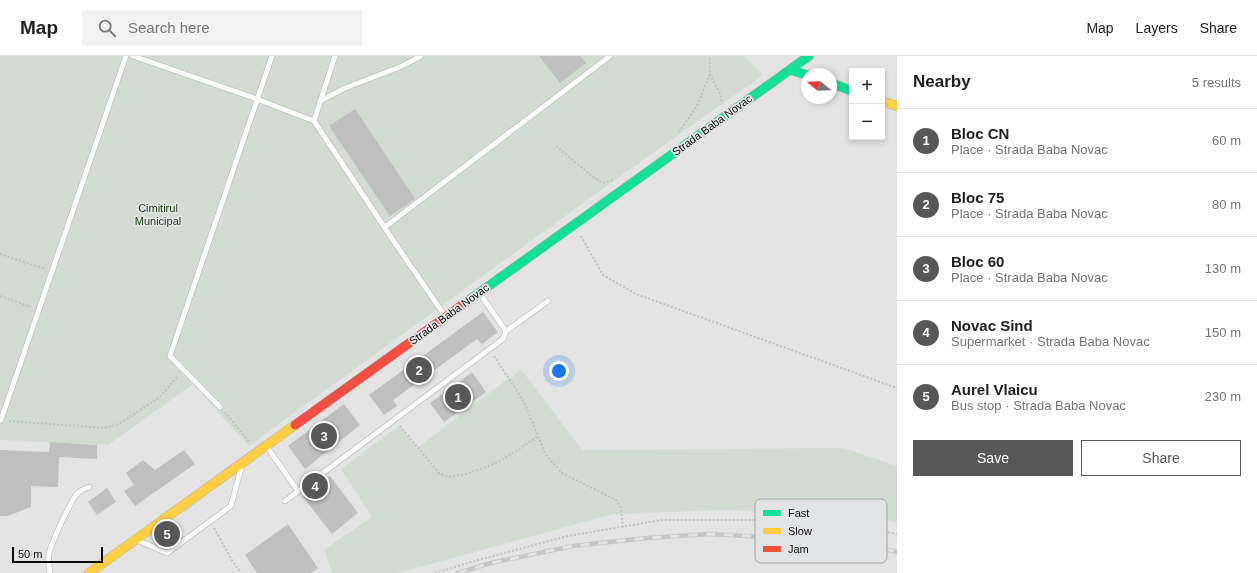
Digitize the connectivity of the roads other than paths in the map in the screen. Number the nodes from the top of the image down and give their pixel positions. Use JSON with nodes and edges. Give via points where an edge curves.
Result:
{"nodes":[{"id":1,"x":126,"y":56,"type":"edge"},
{"id":2,"x":133,"y":56,"type":"edge"},
{"id":3,"x":272,"y":56,"type":"edge"},
{"id":4,"x":336,"y":56,"type":"edge"},
{"id":5,"x":421,"y":56,"type":"edge"},
{"id":6,"x":610,"y":56,"type":"edge"},
{"id":7,"x":809,"y":56,"type":"edge"},
{"id":8,"x":791,"y":70,"type":"junction"},
{"id":9,"x":801,"y":73,"type":"edge"},
{"id":10,"x":837,"y":85,"type":"edge"},
{"id":11,"x":849,"y":90,"type":"edge"},
{"id":12,"x":257,"y":99,"type":"junction"},
{"id":13,"x":320,"y":100,"type":"junction"},
{"id":14,"x":885,"y":102,"type":"edge"},
{"id":15,"x":897,"y":106,"type":"edge"},
{"id":16,"x":314,"y":121,"type":"junction"},
{"id":17,"x":384,"y":227,"type":"junction"},
{"id":18,"x":479,"y":293,"type":"junction"},
{"id":19,"x":548,"y":301,"type":"dead end"},
{"id":20,"x":445,"y":317,"type":"junction"},
{"id":21,"x":506,"y":331,"type":"junction"},
{"id":22,"x":220,"y":407,"type":"road end"},
{"id":23,"x":1,"y":420,"type":"edge"},
{"id":24,"x":266,"y":446,"type":"junction"},
{"id":25,"x":242,"y":463,"type":"junction"},
{"id":26,"x":89,"y":486,"type":"dead end"},
{"id":27,"x":298,"y":491,"type":"junction"},
{"id":28,"x":285,"y":501,"type":"dead end"},
{"id":29,"x":136,"y":539,"type":"junction"},
{"id":30,"x":50,"y":573,"type":"edge"},
{"id":31,"x":90,"y":573,"type":"edge"}],
"edges":[{"from":1,"to":23,"type":"lane"},
{"from":2,"to":12,"type":"lane"},
{"from":3,"to":12,"type":"lane"},
{"from":4,"to":13,"type":"lane"},
{"from":5,"to":13,"type":"lane"},
{"from":6,"to":17,"type":"lane"},
{"from":7,"to":8,"type":"main road","name":"Strada Baba Novac"},
{"from":8,"to":9,"type":"main road"},
{"from":8,"to":18,"type":"main road","name":"Strada Baba Novac"},
{"from":10,"to":11,"type":"main road"},
{"from":12,"to":16,"type":"lane"},
{"from":12,"to":22,"type":"lane","via":[[170,356]]},
{"from":13,"to":16,"type":"lane"},
{"from":14,"to":15,"type":"main road"},
{"from":16,"to":17,"type":"lane"},
{"from":17,"to":20,"type":"lane"},
{"from":18,"to":20,"type":"main road","name":"Strada Baba Novac"},
{"from":18,"to":21,"type":"lane"},
{"from":19,"to":21,"type":"lane"},
{"from":20,"to":24,"type":"main road","name":"Strada Baba Novac"},
{"from":21,"to":27,"type":"lane","via":[[503,339]]},
{"from":24,"to":25,"type":"main road","name":"Strada Baba Novac"},
{"from":24,"to":27,"type":"lane"},
{"from":25,"to":29,"type":"main road","name":"Strada Baba Novac"},
{"from":25,"to":29,"type":"lane","via":[[230,506],[168,553]]},
{"from":26,"to":30,"type":"lane","via":[[75,497],[50,550]]},
{"from":27,"to":28,"type":"lane"},
{"from":29,"to":31,"type":"main road","name":"Strada Baba Novac"}]}
